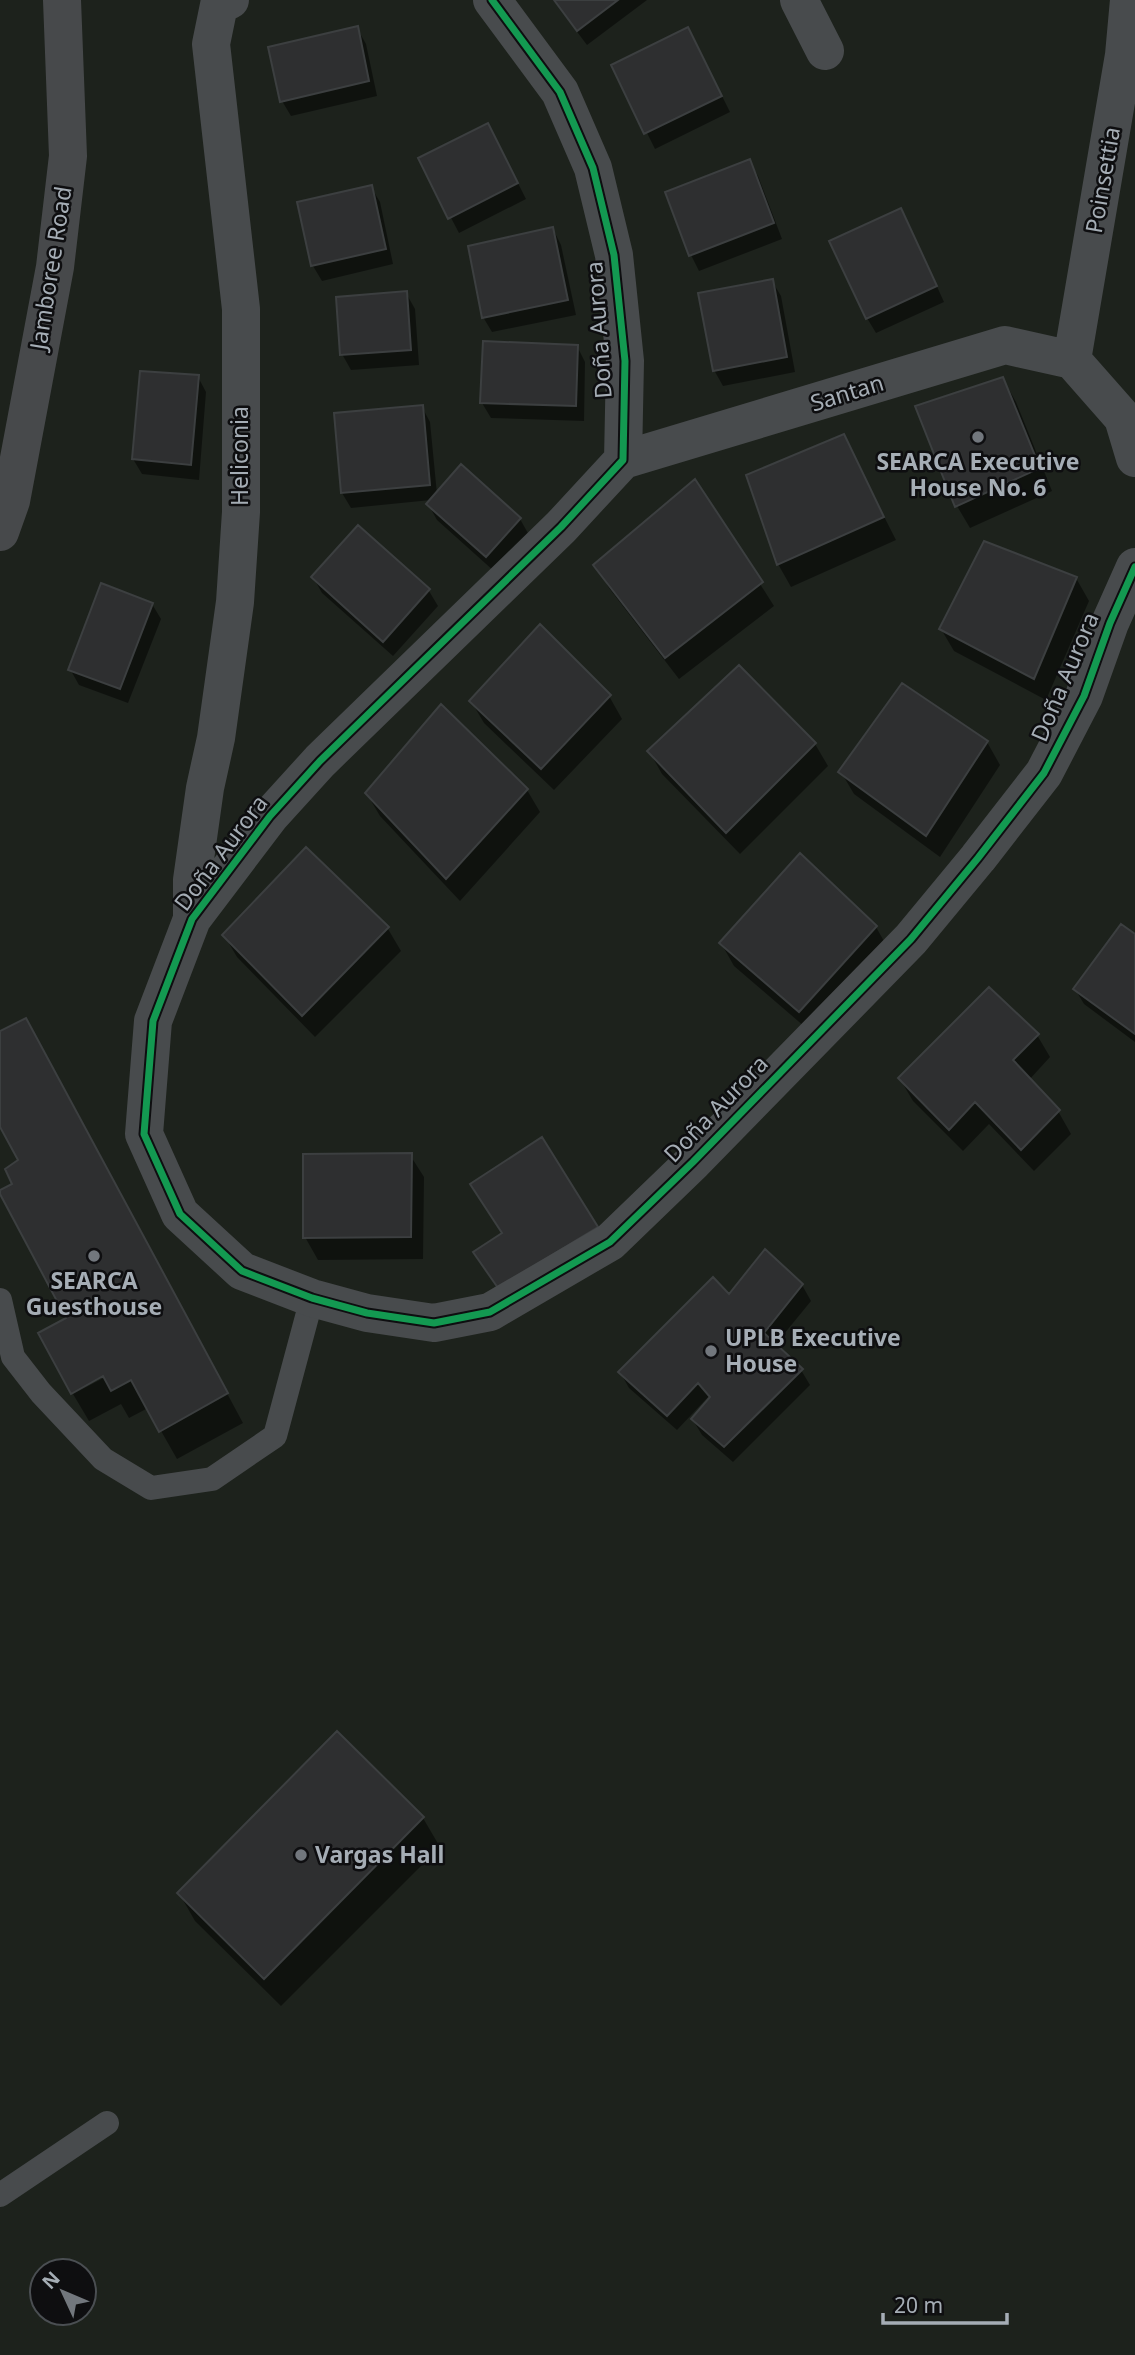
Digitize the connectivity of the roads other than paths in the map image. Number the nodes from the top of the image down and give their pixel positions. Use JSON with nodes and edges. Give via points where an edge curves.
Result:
{"nodes":[{"id":1,"x":62,"y":0,"type":"edge"},
{"id":2,"x":230,"y":0,"type":"edge"},
{"id":3,"x":492,"y":0,"type":"edge"},
{"id":4,"x":799,"y":0,"type":"edge"},
{"id":5,"x":1129,"y":0,"type":"edge"},
{"id":6,"x":825,"y":51,"type":"dead end"},
{"id":7,"x":1072,"y":360,"type":"junction"},
{"id":8,"x":1135,"y":458,"type":"edge"},
{"id":9,"x":623,"y":460,"type":"junction"},
{"id":10,"x":0,"y":532,"type":"edge"},
{"id":11,"x":1135,"y":567,"type":"edge"},
{"id":12,"x":192,"y":919,"type":"junction"},
{"id":13,"x":312,"y":1298,"type":"junction"},
{"id":14,"x":0,"y":1300,"type":"edge"},
{"id":15,"x":107,"y":2123,"type":"dead end"},
{"id":16,"x":0,"y":2195,"type":"edge"}],
"edges":[{"from":1,"to":10,"type":"main road","name":"Jamboree Road","via":[[68,156],[55,267],[11,501]]},
{"from":2,"to":12,"type":"street","name":"Heliconia","via":[[219,5],[211,44],[241,309],[241,512],[235,602],[192,880]]},
{"from":3,"to":9,"type":"street","name":"Doña Aurora","via":[[561,92],[593,168],[614,255],[625,361]]},
{"from":4,"to":6,"type":"street"},
{"from":5,"to":7,"type":"street","name":"Poinsettia","via":[[1124,55]]},
{"from":7,"to":8,"type":"street","via":[[1123,418]]},
{"from":7,"to":9,"type":"street","name":"Santan","via":[[1005,345]]},
{"from":9,"to":12,"type":"street","name":"Doña Aurora","via":[[552,536],[320,761],[270,816]]},
{"from":11,"to":13,"type":"street","name":"Doña Aurora","via":[[1084,696],[1044,773],[978,858],[911,939],[610,1242],[490,1312],[434,1323],[367,1313]]},
{"from":12,"to":13,"type":"street","name":"Doña Aurora","via":[[153,1021],[145,1134],[180,1214],[242,1271]]},
{"from":13,"to":14,"type":"lane","via":[[275,1436],[212,1479],[151,1488],[103,1459],[41,1393],[13,1357]]},
{"from":15,"to":16,"type":"lane"}]}
